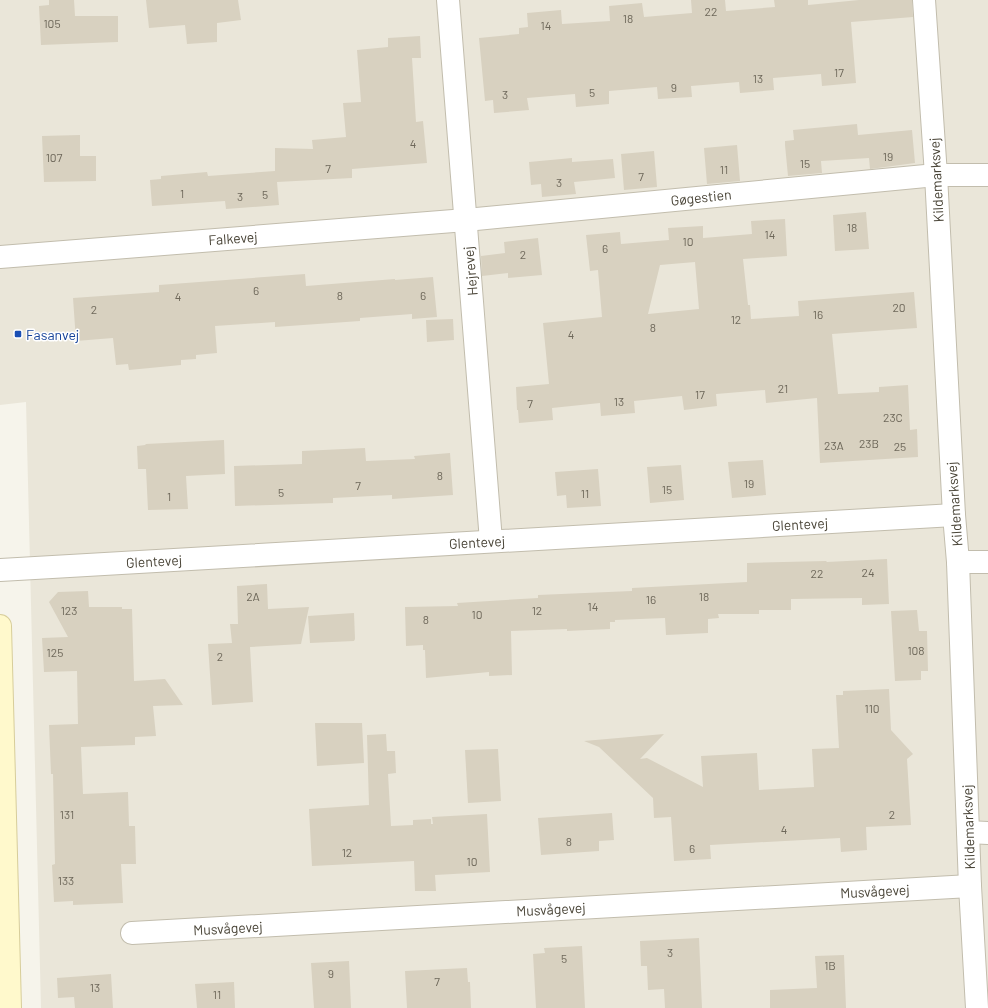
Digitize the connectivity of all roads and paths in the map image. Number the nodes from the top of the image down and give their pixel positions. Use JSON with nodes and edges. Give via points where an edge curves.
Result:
{"nodes":[{"id":1,"x":448,"y":0,"type":"edge"},
{"id":2,"x":924,"y":0,"type":"edge"},
{"id":3,"x":936,"y":175,"type":"junction"},
{"id":4,"x":988,"y":175,"type":"edge"},
{"id":5,"x":466,"y":220,"type":"junction"},
{"id":6,"x":0,"y":257,"type":"edge"},
{"id":7,"x":954,"y":515,"type":"junction"},
{"id":8,"x":491,"y":541,"type":"junction"},
{"id":9,"x":958,"y":562,"type":"junction"},
{"id":10,"x":988,"y":562,"type":"edge"},
{"id":11,"x":0,"y":570,"type":"edge"},
{"id":12,"x":0,"y":626,"type":"edge"},
{"id":13,"x":978,"y":833,"type":"edge"},
{"id":14,"x":970,"y":886,"type":"junction"},
{"id":15,"x":132,"y":933,"type":"dead end"},
{"id":16,"x":10,"y":1008,"type":"edge"},
{"id":17,"x":977,"y":1008,"type":"edge"}],
"edges":[{"from":1,"to":5,"type":"street","name":"Hejrevej"},
{"from":2,"to":3,"type":"street","name":"Kildemarksvej"},
{"from":3,"to":4,"type":"street","name":"Gøgestien"},
{"from":3,"to":5,"type":"street","name":"Gøgestien"},
{"from":3,"to":7,"type":"street","name":"Kildemarksvej"},
{"from":5,"to":6,"type":"street","name":"Falkevej"},
{"from":5,"to":8,"type":"street","name":"Hejrevej"},
{"from":7,"to":8,"type":"street","name":"Glentevej"},
{"from":7,"to":9,"type":"street","name":"Kildemarksvej"},
{"from":8,"to":11,"type":"street","name":"Glentevej"},
{"from":9,"to":10,"type":"street"},
{"from":9,"to":13,"type":"street","name":"Kildemarksvej"},
{"from":12,"to":16,"type":"street"},
{"from":13,"to":14,"type":"street","name":"Kildemarksvej"},
{"from":14,"to":15,"type":"street","name":"Musvågevej"},
{"from":14,"to":17,"type":"street","name":"Kildemarksvej"}]}
